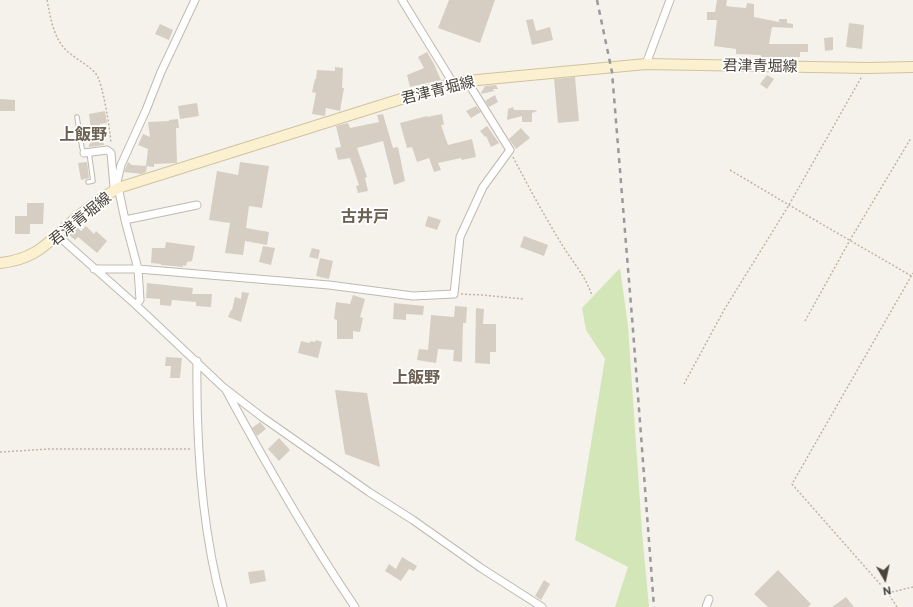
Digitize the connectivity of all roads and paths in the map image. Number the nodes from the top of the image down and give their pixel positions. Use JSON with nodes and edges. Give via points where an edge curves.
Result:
{"nodes":[{"id":1,"x":47,"y":0,"type":"edge"},
{"id":2,"x":195,"y":0,"type":"edge"},
{"id":3,"x":402,"y":0,"type":"edge"},
{"id":4,"x":670,"y":0,"type":"edge"},
{"id":5,"x":646,"y":64,"type":"junction"},
{"id":6,"x":913,"y":67,"type":"edge"},
{"id":7,"x":867,"y":68,"type":"junction"},
{"id":8,"x":467,"y":81,"type":"junction"},
{"id":9,"x":453,"y":83,"type":"junction"},
{"id":10,"x":77,"y":117,"type":"dead end"},
{"id":11,"x":911,"y":138,"type":"dead end"},
{"id":12,"x":510,"y":150,"type":"junction"},
{"id":13,"x":86,"y":153,"type":"junction"},
{"id":14,"x":111,"y":153,"type":"junction"},
{"id":15,"x":730,"y":170,"type":"dead end"},
{"id":16,"x":88,"y":182,"type":"dead end"},
{"id":17,"x":116,"y":190,"type":"junction"},
{"id":18,"x":197,"y":205,"type":"dead end"},
{"id":19,"x":789,"y":206,"type":"junction"},
{"id":20,"x":125,"y":220,"type":"junction"},
{"id":21,"x":58,"y":235,"type":"junction"},
{"id":22,"x":850,"y":240,"type":"junction"},
{"id":23,"x":0,"y":263,"type":"edge"},
{"id":24,"x":138,"y":269,"type":"junction"},
{"id":25,"x":94,"y":270,"type":"junction"},
{"id":26,"x":913,"y":275,"type":"edge"},
{"id":27,"x":454,"y":294,"type":"junction"},
{"id":28,"x":592,"y":296,"type":"dead end"},
{"id":29,"x":524,"y":299,"type":"dead end"},
{"id":30,"x":136,"y":305,"type":"junction"},
{"id":31,"x":805,"y":321,"type":"dead end"},
{"id":32,"x":197,"y":361,"type":"junction"},
{"id":33,"x":684,"y":384,"type":"dead end"},
{"id":34,"x":224,"y":387,"type":"junction"},
{"id":35,"x":199,"y":449,"type":"junction"},
{"id":36,"x":0,"y":452,"type":"edge"},
{"id":37,"x":913,"y":587,"type":"edge"},
{"id":38,"x":888,"y":593,"type":"junction"},
{"id":39,"x":709,"y":599,"type":"dead end"},
{"id":40,"x":223,"y":607,"type":"edge"},
{"id":41,"x":355,"y":607,"type":"edge"},
{"id":42,"x":542,"y":607,"type":"edge"},
{"id":43,"x":706,"y":607,"type":"edge"},
{"id":44,"x":897,"y":607,"type":"edge"}],
"edges":[{"from":1,"to":14,"type":"path","via":[[56,35],[63,48],[93,71],[99,80],[109,123]]},
{"from":2,"to":17,"type":"street","via":[[121,165]]},
{"from":3,"to":9,"type":"street"},
{"from":4,"to":5,"type":"street"},
{"from":5,"to":7,"type":"main road","name":"君津青堀線"},
{"from":5,"to":8,"type":"main road","name":"君津青堀線"},
{"from":6,"to":7,"type":"main road","name":"君津青堀線"},
{"from":7,"to":19,"type":"path"},
{"from":8,"to":9,"type":"main road","name":"君津青堀線"},
{"from":8,"to":12,"type":"street"},
{"from":9,"to":17,"type":"main road","name":"君津青堀線"},
{"from":10,"to":13,"type":"lane","via":[[81,143]]},
{"from":11,"to":22,"type":"path"},
{"from":12,"to":27,"type":"street","via":[[483,187],[460,237]]},
{"from":12,"to":28,"type":"path","via":[[527,185],[588,285]]},
{"from":13,"to":14,"type":"street","via":[[107,150]]},
{"from":13,"to":16,"type":"lane","via":[[93,181]]},
{"from":14,"to":17,"type":"street"},
{"from":15,"to":19,"type":"path"},
{"from":17,"to":20,"type":"street"},
{"from":17,"to":21,"type":"main road","name":"君津青堀線","via":[[80,214]]},
{"from":18,"to":20,"type":"street"},
{"from":19,"to":22,"type":"path"},
{"from":19,"to":33,"type":"path","via":[[724,310]]},
{"from":20,"to":24,"type":"street"},
{"from":21,"to":23,"type":"main road","name":"君津青堀線","via":[[30,256]]},
{"from":21,"to":25,"type":"street"},
{"from":22,"to":26,"type":"path"},
{"from":22,"to":31,"type":"path"},
{"from":24,"to":25,"type":"street"},
{"from":24,"to":27,"type":"street","via":[[329,285],[412,296]]},
{"from":24,"to":30,"type":"street","via":[[140,300]]},
{"from":25,"to":30,"type":"street"},
{"from":26,"to":38,"type":"path","via":[[792,484]]},
{"from":27,"to":29,"type":"path"},
{"from":30,"to":32,"type":"street"},
{"from":32,"to":34,"type":"street"},
{"from":32,"to":35,"type":"street"},
{"from":34,"to":41,"type":"street","via":[[337,581]]},
{"from":34,"to":42,"type":"street","via":[[296,442]]},
{"from":35,"to":36,"type":"path","via":[[49,449]]},
{"from":35,"to":40,"type":"street","via":[[200,483]]},
{"from":37,"to":38,"type":"path"},
{"from":38,"to":44,"type":"path"},
{"from":39,"to":43,"type":"street"}]}
